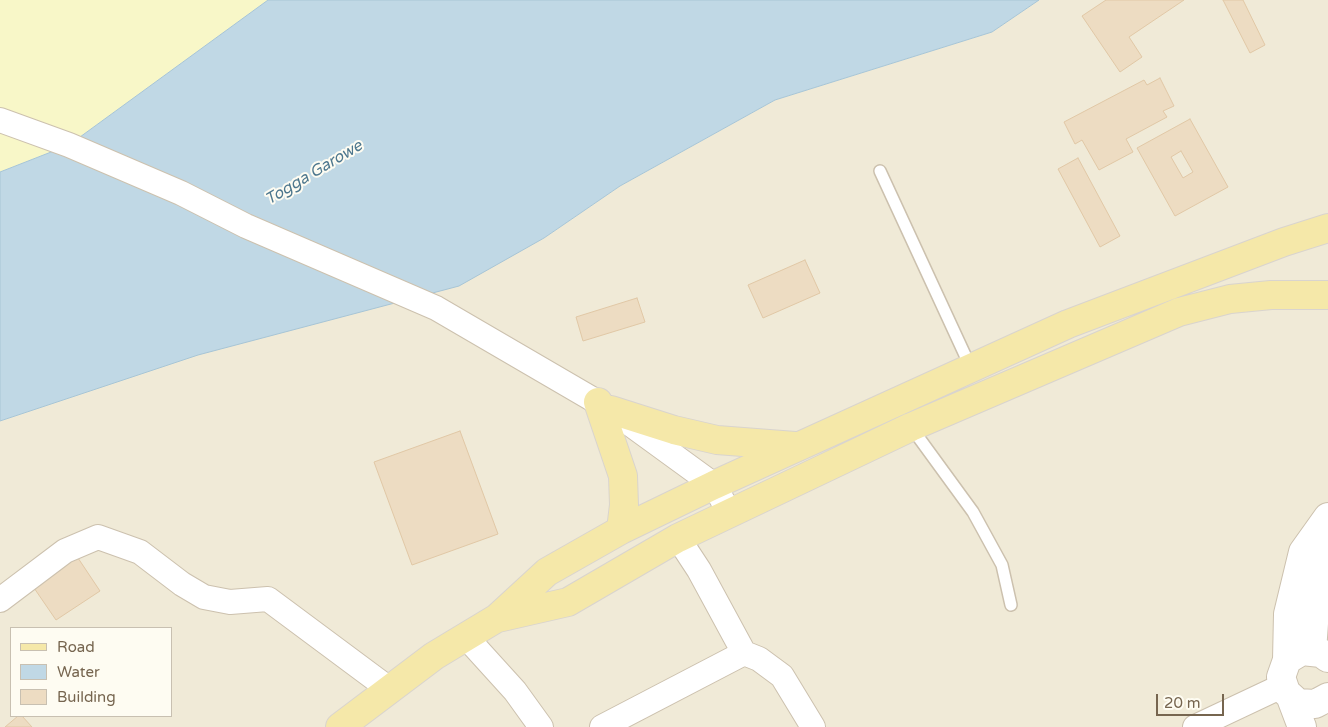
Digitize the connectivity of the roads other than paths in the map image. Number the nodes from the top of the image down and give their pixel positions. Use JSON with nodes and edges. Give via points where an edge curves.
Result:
{"nodes":[{"id":1,"x":0,"y":120,"type":"edge"},
{"id":2,"x":880,"y":171,"type":"dead end"},
{"id":3,"x":1328,"y":228,"type":"edge"},
{"id":4,"x":1328,"y":295,"type":"edge"},
{"id":5,"x":971,"y":368,"type":"junction"},
{"id":6,"x":605,"y":406,"type":"junction"},
{"id":7,"x":911,"y":427,"type":"junction"},
{"id":8,"x":799,"y":446,"type":"junction"},
{"id":9,"x":714,"y":485,"type":"junction"},
{"id":10,"x":730,"y":514,"type":"junction"},
{"id":11,"x":1328,"y":517,"type":"edge"},
{"id":12,"x":621,"y":530,"type":"junction"},
{"id":13,"x":1328,"y":532,"type":"edge"},
{"id":14,"x":678,"y":538,"type":"junction"},
{"id":15,"x":0,"y":600,"type":"edge"},
{"id":16,"x":1011,"y":605,"type":"dead end"},
{"id":17,"x":497,"y":618,"type":"junction"},
{"id":18,"x":466,"y":637,"type":"junction"},
{"id":19,"x":744,"y":653,"type":"junction"},
{"id":20,"x":1300,"y":671,"type":"edge"},
{"id":21,"x":389,"y":689,"type":"junction"},
{"id":22,"x":1328,"y":697,"type":"edge"},
{"id":23,"x":340,"y":727,"type":"edge"},
{"id":24,"x":541,"y":727,"type":"edge"},
{"id":25,"x":602,"y":727,"type":"edge"},
{"id":26,"x":813,"y":727,"type":"edge"},
{"id":27,"x":1195,"y":727,"type":"edge"},
{"id":28,"x":1302,"y":727,"type":"edge"}],
"edges":[{"from":1,"to":6,"type":"street","via":[[69,145],[181,193],[263,234],[436,308]]},
{"from":2,"to":5,"type":"lane"},
{"from":3,"to":5,"type":"main road","via":[[1116,305]]},
{"from":4,"to":7,"type":"main road","via":[[1230,299],[1179,312]]},
{"from":5,"to":8,"type":"main road"},
{"from":6,"to":8,"type":"main road","via":[[674,430],[717,440]]},
{"from":6,"to":9,"type":"street"},
{"from":6,"to":12,"type":"main road","via":[[623,476]]},
{"from":7,"to":10,"type":"main road"},
{"from":7,"to":16,"type":"lane","via":[[977,520],[1002,565]]},
{"from":8,"to":9,"type":"main road"},
{"from":9,"to":10,"type":"street"},
{"from":9,"to":12,"type":"main road"},
{"from":10,"to":14,"type":"main road"},
{"from":11,"to":20,"type":"street","via":[[1303,552],[1288,614]]},
{"from":12,"to":17,"type":"main road","via":[[548,572]]},
{"from":13,"to":20,"type":"street","via":[[1318,568]]},
{"from":14,"to":17,"type":"main road","via":[[568,602]]},
{"from":14,"to":19,"type":"street"},
{"from":15,"to":21,"type":"street","via":[[65,551],[98,537],[140,552],[204,597],[230,602],[268,599]]},
{"from":17,"to":18,"type":"main road"},
{"from":18,"to":21,"type":"main road"},
{"from":18,"to":24,"type":"street","via":[[515,691]]},
{"from":19,"to":25,"type":"street"},
{"from":19,"to":26,"type":"street","via":[[760,659],[782,676]]},
{"from":20,"to":22,"type":"street","via":[[1306,705]]},
{"from":20,"to":27,"type":"street"},
{"from":20,"to":28,"type":"street"},
{"from":21,"to":23,"type":"main road"}]}
